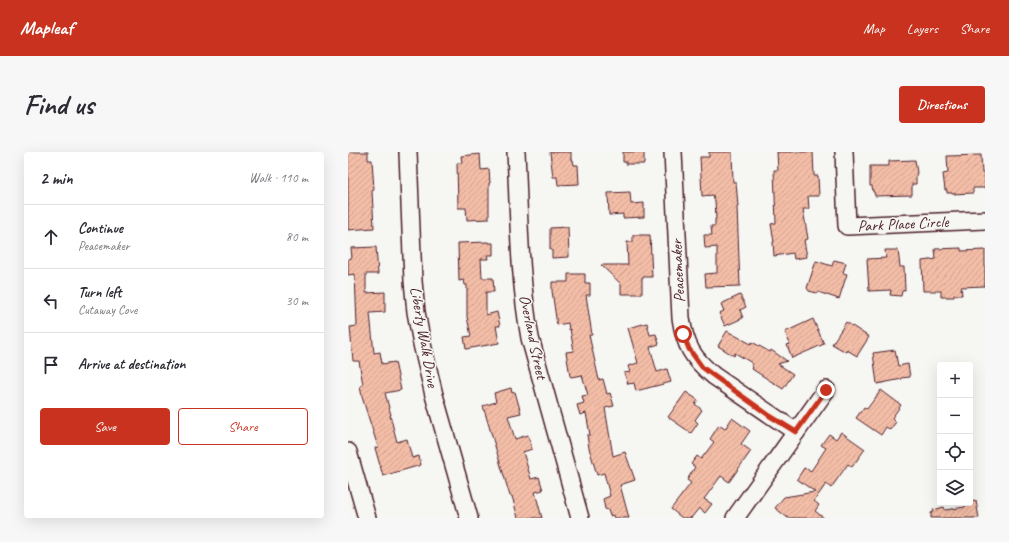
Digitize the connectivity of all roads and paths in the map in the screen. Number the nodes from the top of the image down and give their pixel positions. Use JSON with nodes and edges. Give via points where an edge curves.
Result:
{"nodes":[{"id":1,"x":408,"y":152,"type":"edge"},
{"id":2,"x":516,"y":152,"type":"edge"},
{"id":3,"x":673,"y":152,"type":"edge"},
{"id":4,"x":844,"y":152,"type":"edge"},
{"id":5,"x":985,"y":220,"type":"edge"},
{"id":6,"x":826,"y":390,"type":"dead end"},
{"id":7,"x":796,"y":432,"type":"junction"},
{"id":8,"x":348,"y":452,"type":"edge"},
{"id":9,"x":367,"y":518,"type":"edge"},
{"id":10,"x":469,"y":518,"type":"edge"},
{"id":11,"x":580,"y":518,"type":"edge"},
{"id":12,"x":735,"y":518,"type":"edge"}],
"edges":[{"from":1,"to":10,"type":"street","name":"Liberty Walk Drive","via":[[416,312],[434,395]]},
{"from":2,"to":11,"type":"street","name":"Overland Street","via":[[524,308]]},
{"from":3,"to":7,"type":"street","name":"Peacemaker","via":[[681,318],[683,334],[689,349],[702,367]]},
{"from":4,"to":5,"type":"street","name":"Park Place Circle","via":[[847,226]]},
{"from":6,"to":7,"type":"street"},
{"from":7,"to":12,"type":"street"},
{"from":8,"to":9,"type":"street"}]}
